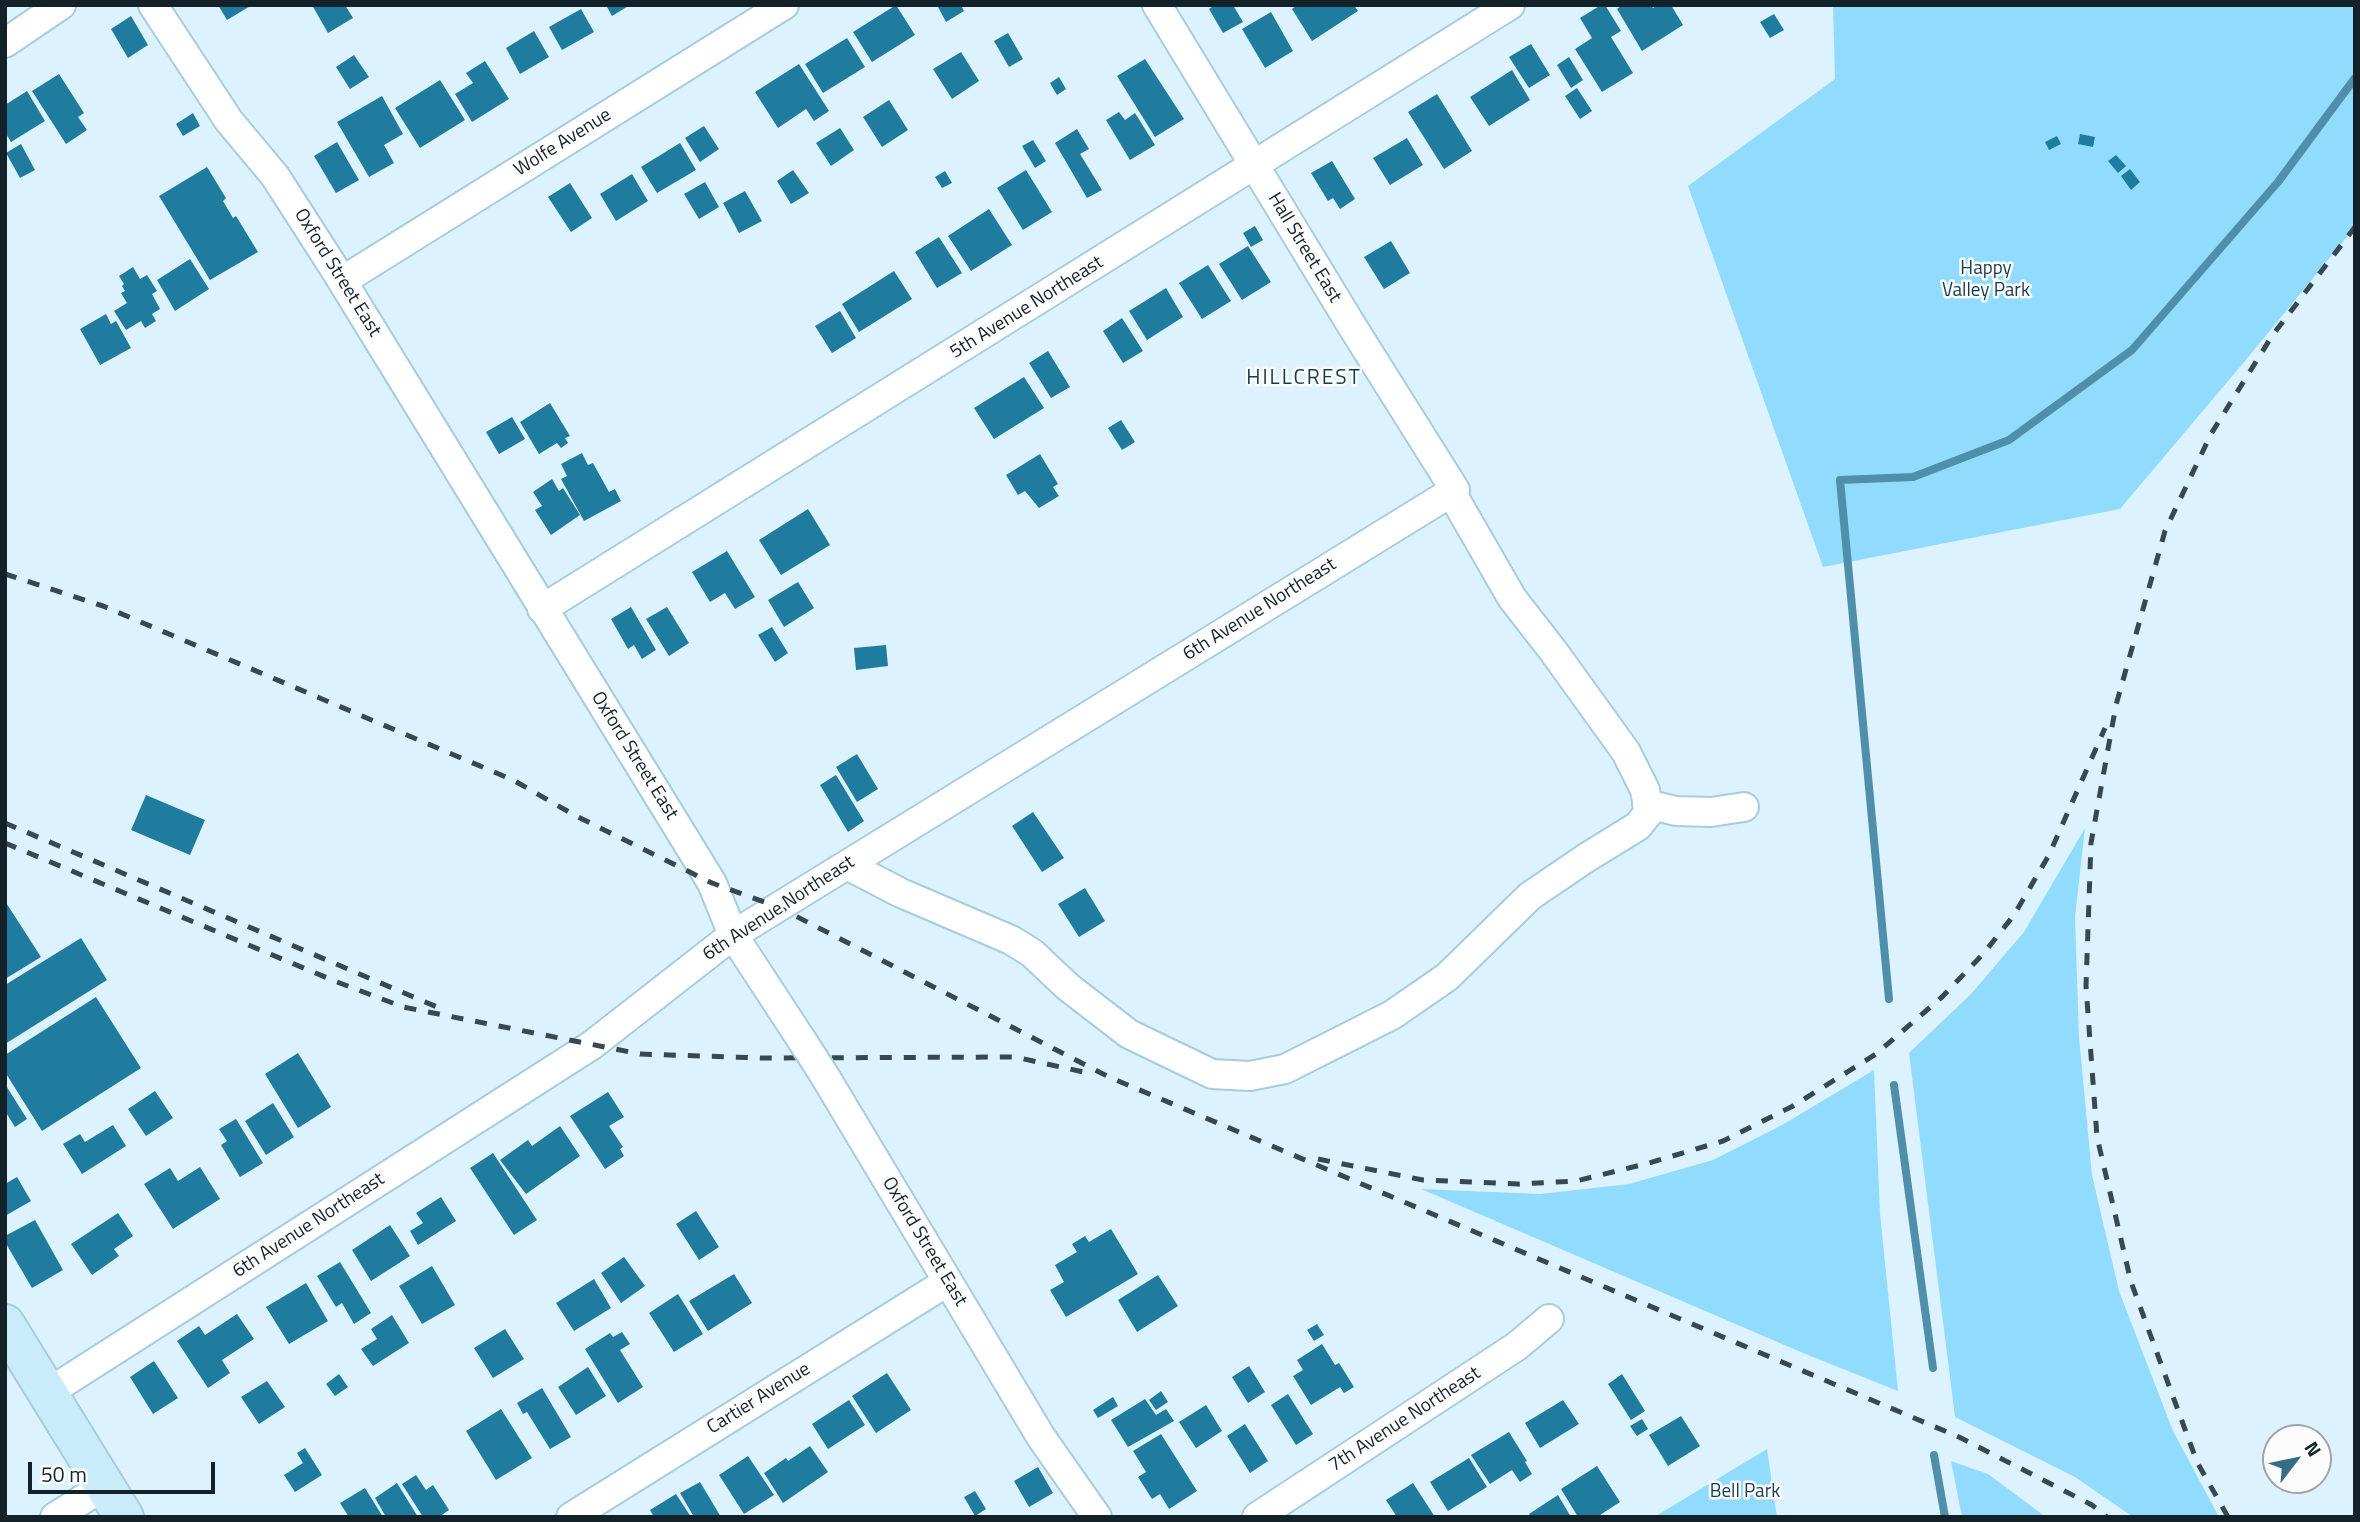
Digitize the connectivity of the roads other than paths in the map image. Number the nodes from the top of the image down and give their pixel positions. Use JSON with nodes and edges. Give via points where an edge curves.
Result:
{"nodes":[{"id":1,"x":61,"y":5,"type":"edge"},
{"id":2,"x":153,"y":5,"type":"edge"},
{"id":3,"x":784,"y":5,"type":"edge"},
{"id":4,"x":1157,"y":5,"type":"edge"},
{"id":5,"x":1510,"y":5,"type":"edge"},
{"id":6,"x":5,"y":43,"type":"edge"},
{"id":7,"x":1254,"y":166,"type":"junction"},
{"id":8,"x":342,"y":281,"type":"junction"},
{"id":9,"x":1453,"y":491,"type":"junction"},
{"id":10,"x":542,"y":609,"type":"junction"},
{"id":11,"x":1647,"y":804,"type":"junction"},
{"id":12,"x":1744,"y":807,"type":"dead end"},
{"id":13,"x":847,"y":865,"type":"junction"},
{"id":14,"x":733,"y":935,"type":"junction"},
{"id":15,"x":947,"y":1282,"type":"junction"},
{"id":16,"x":1549,"y":1319,"type":"dead end"},
{"id":17,"x":5,"y":1324,"type":"edge"},
{"id":18,"x":46,"y":1394,"type":"junction"},
{"id":19,"x":114,"y":1501,"type":"edge"},
{"id":20,"x":55,"y":1517,"type":"edge"},
{"id":21,"x":571,"y":1517,"type":"edge"},
{"id":22,"x":1097,"y":1517,"type":"edge"},
{"id":23,"x":1257,"y":1517,"type":"edge"}],
"edges":[{"from":1,"to":6,"type":"street"},
{"from":2,"to":8,"type":"street","name":"Oxford Street East","via":[[229,121],[275,176]]},
{"from":3,"to":8,"type":"street","name":"Wolfe Avenue"},
{"from":4,"to":7,"type":"street","name":"Hall Street East"},
{"from":5,"to":7,"type":"street","name":"5th Avenue Northeast"},
{"from":7,"to":9,"type":"street","name":"Hall Street East"},
{"from":7,"to":10,"type":"street","name":"5th Avenue Northeast"},
{"from":8,"to":10,"type":"street","name":"Oxford Street East"},
{"from":9,"to":11,"type":"street","name":"Hall Street East","via":[[1512,598],[1626,752]]},
{"from":9,"to":13,"type":"street","name":"6th Avenue Northeast"},
{"from":10,"to":14,"type":"street","name":"Oxford Street East","via":[[712,883]]},
{"from":11,"to":12,"type":"street","via":[[1676,811]]},
{"from":11,"to":13,"type":"street","via":[[1649,812],[1638,826],[1530,896],[1447,977],[1420,997],[1285,1069],[1250,1076],[1212,1074],[1140,1040],[1098,1012],[1011,940]]},
{"from":13,"to":14,"type":"street","name":"6th Avenue Northeast"},
{"from":14,"to":15,"type":"street","name":"Oxford Street East","bridge":true,"via":[[823,1073]]},
{"from":14,"to":18,"type":"street","name":"6th Avenue Northeast","via":[[592,1045]]},
{"from":15,"to":21,"type":"street","name":"Cartier Avenue"},
{"from":15,"to":22,"type":"street","name":"Oxford Street East","via":[[1041,1437]]},
{"from":16,"to":23,"type":"street","name":"7th Avenue Northeast","via":[[1517,1346]]},
{"from":17,"to":18,"type":"street"},
{"from":18,"to":19,"type":"street"},
{"from":19,"to":20,"type":"street"}]}
